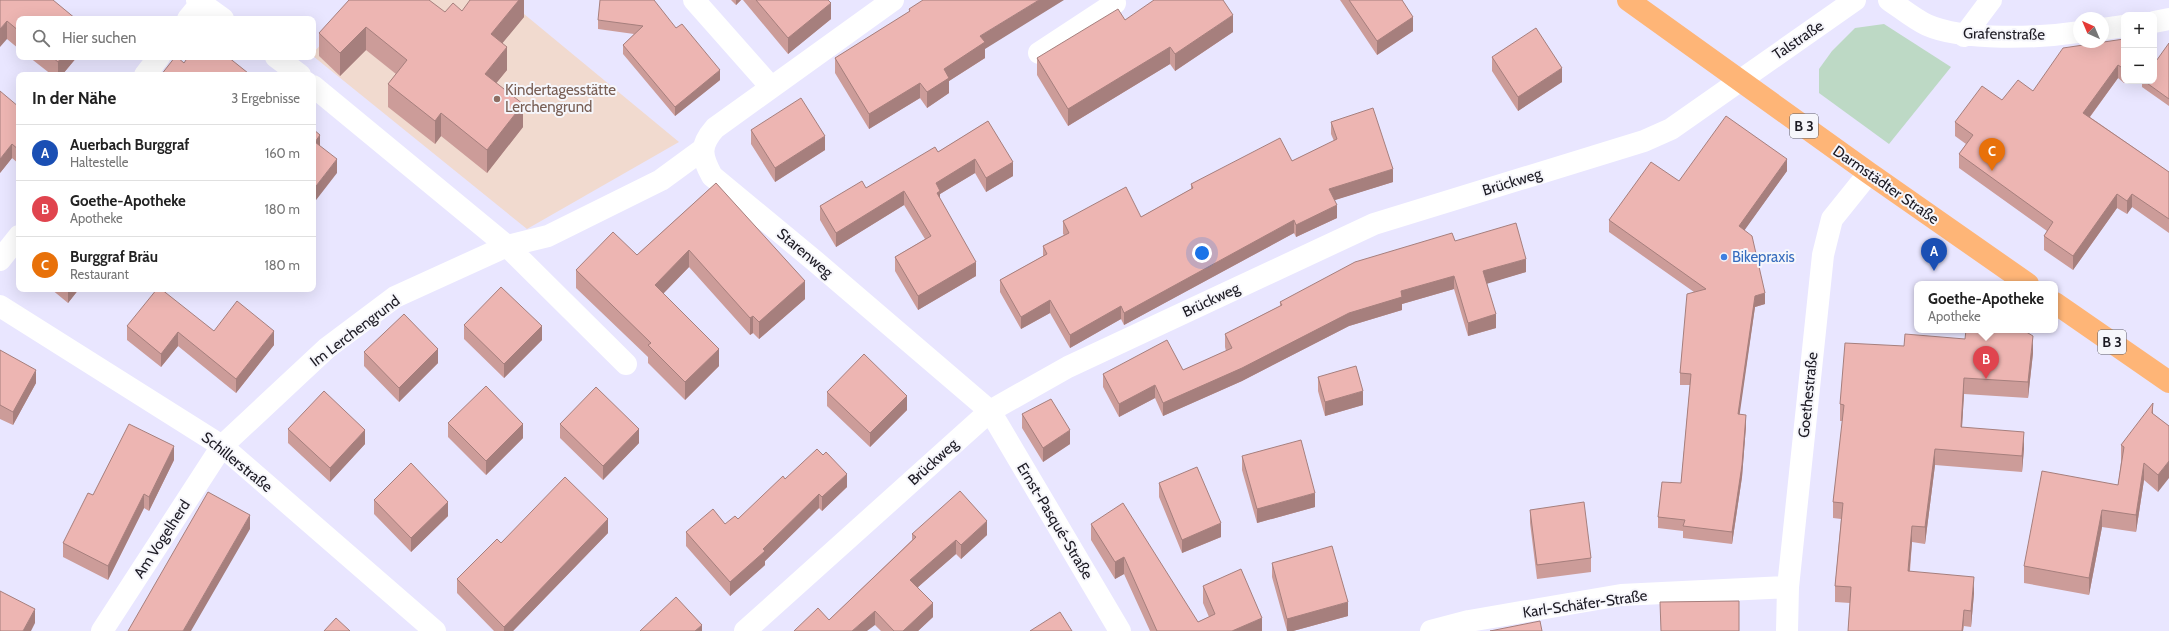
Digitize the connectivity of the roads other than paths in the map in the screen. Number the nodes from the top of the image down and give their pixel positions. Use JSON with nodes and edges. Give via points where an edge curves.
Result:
{"nodes":[{"id":1,"x":694,"y":0,"type":"edge"},
{"id":2,"x":894,"y":0,"type":"edge"},
{"id":3,"x":1113,"y":0,"type":"edge"},
{"id":4,"x":1628,"y":0,"type":"edge"},
{"id":5,"x":1855,"y":0,"type":"edge"},
{"id":6,"x":1889,"y":0,"type":"edge"},
{"id":7,"x":1991,"y":0,"type":"edge"},
{"id":8,"x":195,"y":7,"type":"edge"},
{"id":9,"x":216,"y":16,"type":"edge"},
{"id":10,"x":2169,"y":19,"type":"edge"},
{"id":11,"x":2157,"y":21,"type":"edge"},
{"id":12,"x":2121,"y":26,"type":"edge"},
{"id":13,"x":2109,"y":28,"type":"edge"},
{"id":14,"x":2073,"y":33,"type":"edge"},
{"id":15,"x":1964,"y":36,"type":"junction"},
{"id":16,"x":1039,"y":53,"type":"dead end"},
{"id":17,"x":157,"y":60,"type":"edge"},
{"id":18,"x":280,"y":60,"type":"edge"},
{"id":19,"x":147,"y":72,"type":"edge"},
{"id":20,"x":296,"y":72,"type":"edge"},
{"id":21,"x":1740,"y":79,"type":"junction"},
{"id":22,"x":771,"y":87,"type":"junction"},
{"id":23,"x":316,"y":88,"type":"edge"},
{"id":24,"x":702,"y":150,"type":"junction"},
{"id":25,"x":1868,"y":173,"type":"junction"},
{"id":26,"x":16,"y":240,"type":"edge"},
{"id":27,"x":507,"y":246,"type":"junction"},
{"id":28,"x":0,"y":260,"type":"edge"},
{"id":29,"x":2024,"y":281,"type":"edge"},
{"id":30,"x":2058,"y":305,"type":"edge"},
{"id":31,"x":0,"y":306,"type":"edge"},
{"id":32,"x":626,"y":364,"type":"dead end"},
{"id":33,"x":2169,"y":382,"type":"edge"},
{"id":34,"x":990,"y":411,"type":"junction"},
{"id":35,"x":222,"y":446,"type":"junction"},
{"id":36,"x":1788,"y":587,"type":"junction"},
{"id":37,"x":102,"y":631,"type":"edge"},
{"id":38,"x":435,"y":631,"type":"edge"},
{"id":39,"x":745,"y":631,"type":"edge"},
{"id":40,"x":1120,"y":631,"type":"edge"},
{"id":41,"x":1431,"y":631,"type":"edge"},
{"id":42,"x":1787,"y":631,"type":"edge"}],
"edges":[{"from":1,"to":22,"type":"street"},
{"from":2,"to":22,"type":"street"},
{"from":3,"to":16,"type":"street","via":[[1115,4]]},
{"from":4,"to":21,"type":"main road","name":"Darmstädter Straße","number":"B 3"},
{"from":5,"to":21,"type":"street","name":"Talstraße"},
{"from":6,"to":15,"type":"street","name":"Grafenstraße","via":[[1927,25]]},
{"from":7,"to":15,"type":"street"},
{"from":8,"to":9,"type":"street"},
{"from":10,"to":11,"type":"street"},
{"from":12,"to":13,"type":"street"},
{"from":14,"to":15,"type":"street","name":"Grafenstraße"},
{"from":17,"to":19,"type":"street"},
{"from":18,"to":20,"type":"street"},
{"from":21,"to":25,"type":"main road","name":"Darmstädter Straße","number":"B 3"},
{"from":21,"to":34,"type":"street","name":"Brückweg","via":[[1671,129],[1644,141],[1374,224],[1068,367]]},
{"from":22,"to":24,"type":"street","via":[[715,128],[707,137]]},
{"from":23,"to":27,"type":"street"},
{"from":24,"to":27,"type":"street","name":"Im Lerchengrund","via":[[661,180],[548,236]]},
{"from":24,"to":34,"type":"street","name":"Starenweg","via":[[704,162],[712,176]]},
{"from":25,"to":29,"type":"main road","name":"Darmstädter Straße","number":"B 3"},
{"from":25,"to":36,"type":"street","name":"Goethestraße","via":[[1832,220],[1822,255]]},
{"from":26,"to":28,"type":"street"},
{"from":27,"to":32,"type":"street"},
{"from":27,"to":35,"type":"street","name":"Im Lerchengrund","via":[[395,297],[327,348]]},
{"from":30,"to":33,"type":"main road","number":"B 3"},
{"from":31,"to":35,"type":"street","name":"Schillerstraße"},
{"from":34,"to":39,"type":"street","name":"Brückweg"},
{"from":34,"to":40,"type":"street","name":"Ernst-Pasqué-Straße"},
{"from":35,"to":37,"type":"street","name":"Am Vogelherd"},
{"from":35,"to":38,"type":"street","name":"Schillerstraße"},
{"from":36,"to":41,"type":"street","name":"Karl-Schäfer-Straße","via":[[1621,595],[1469,621]]},
{"from":36,"to":42,"type":"street","name":"Goethestraße"}]}
